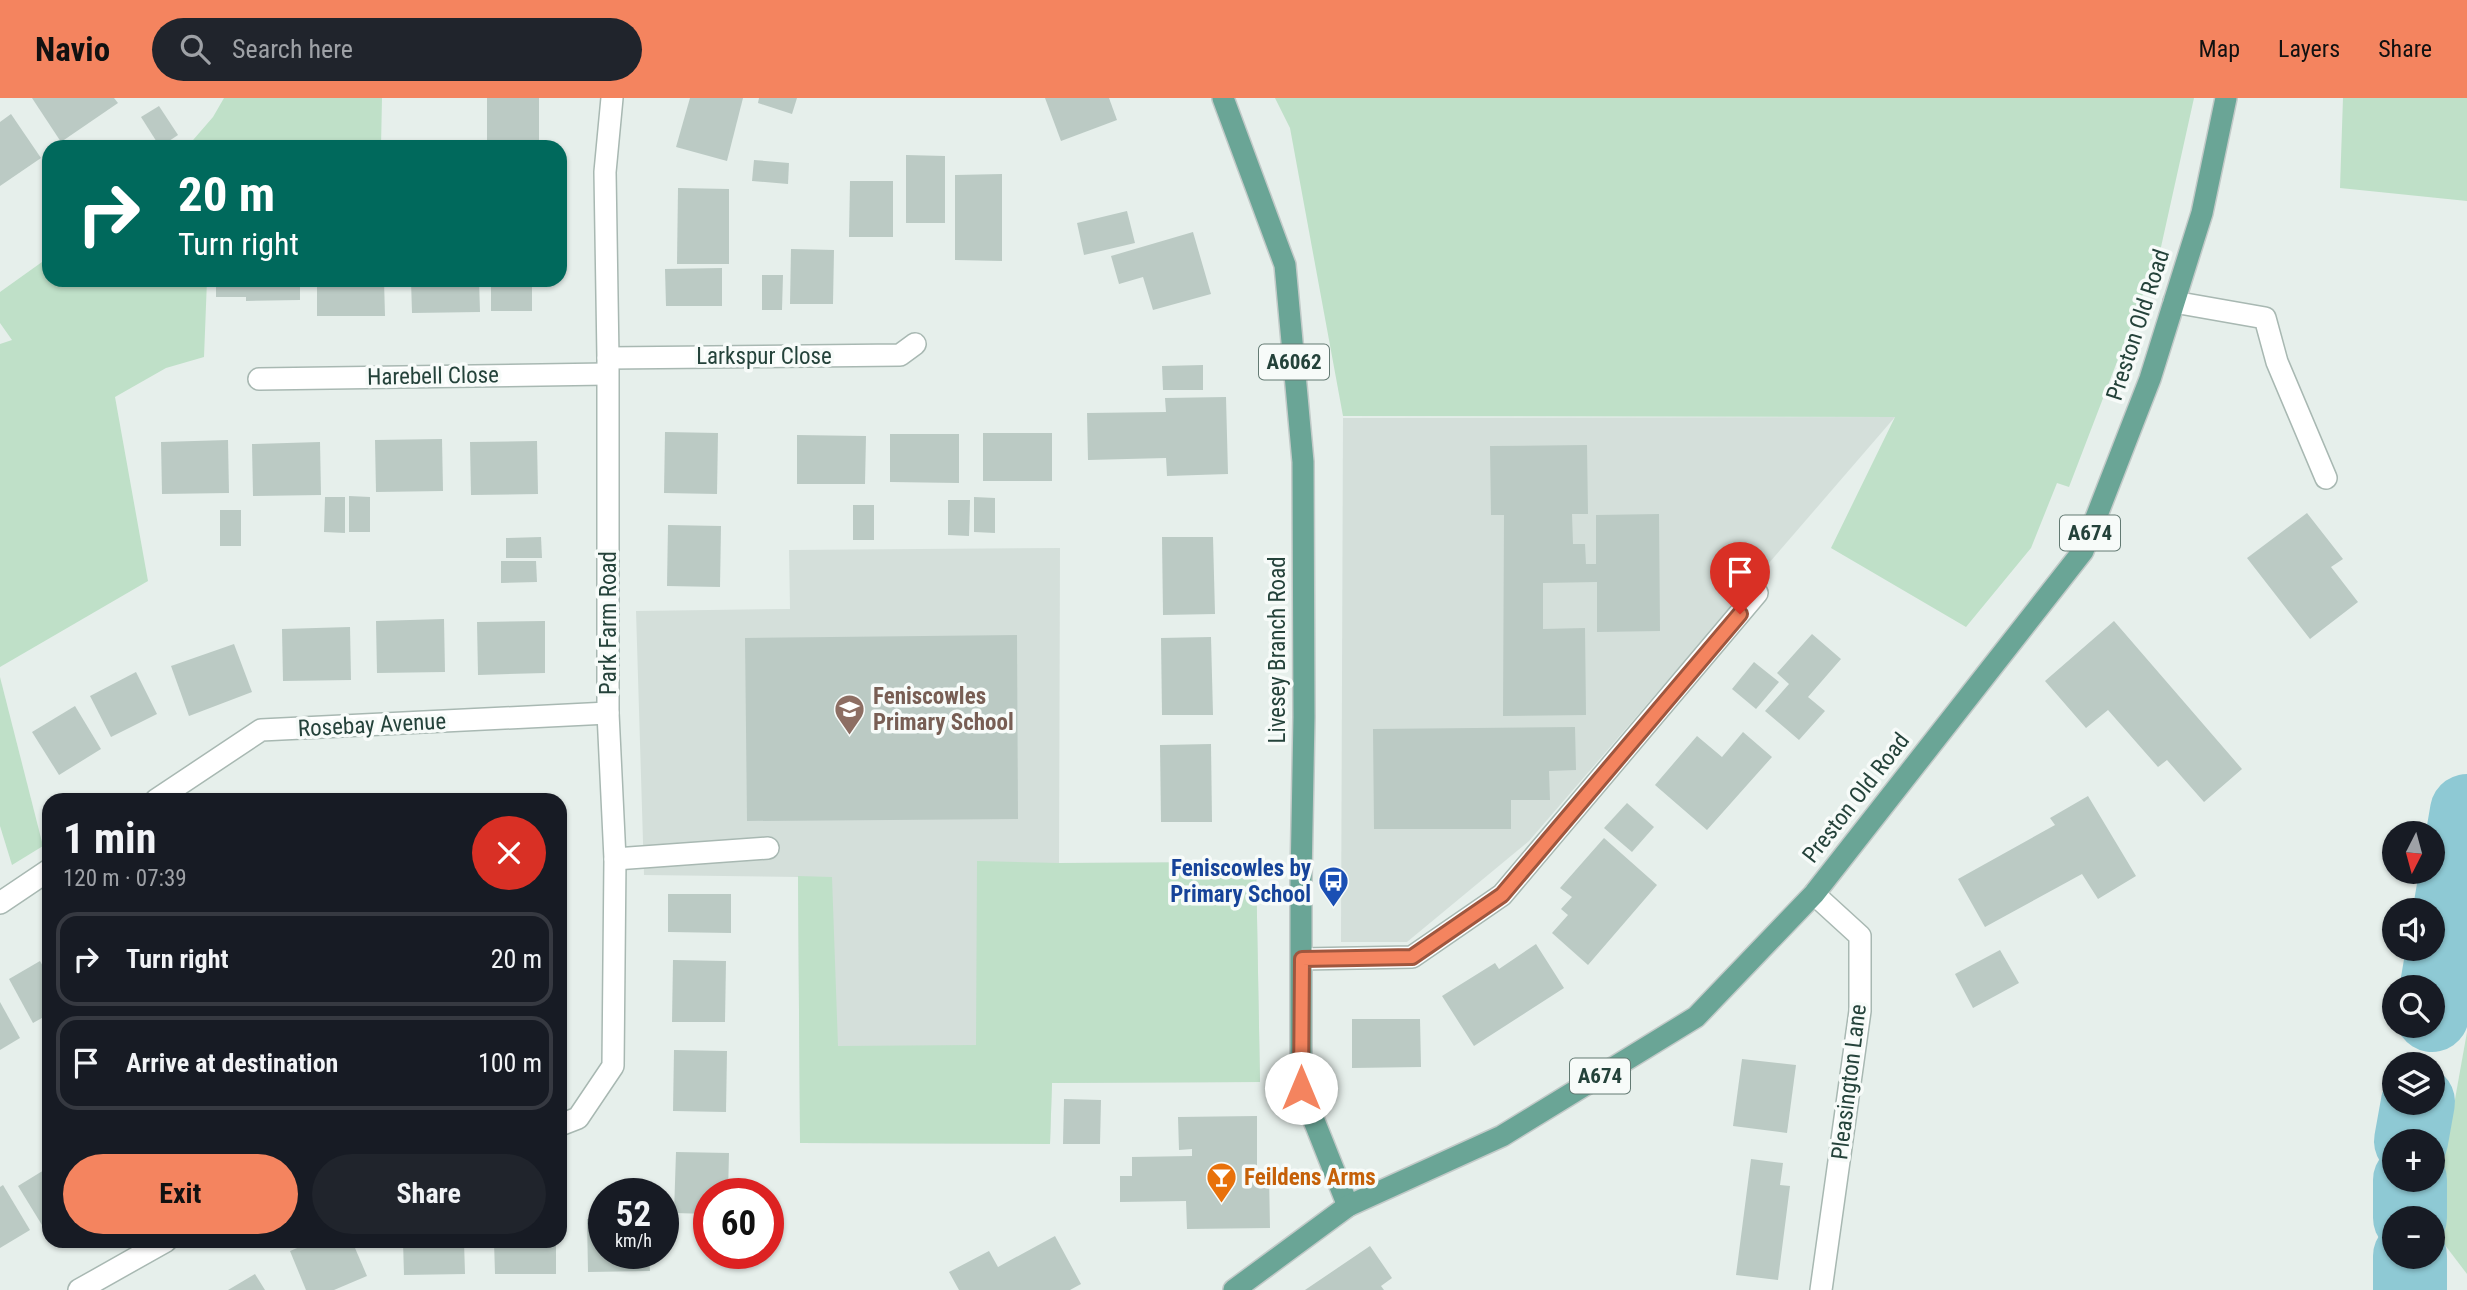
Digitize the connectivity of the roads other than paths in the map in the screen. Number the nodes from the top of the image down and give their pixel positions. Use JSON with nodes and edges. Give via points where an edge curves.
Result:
{"nodes":[{"id":1,"x":612,"y":98,"type":"edge"},
{"id":2,"x":1223,"y":98,"type":"edge"},
{"id":3,"x":2225,"y":98,"type":"edge"},
{"id":4,"x":2174,"y":302,"type":"junction"},
{"id":5,"x":915,"y":344,"type":"dead end"},
{"id":6,"x":608,"y":366,"type":"junction"},
{"id":7,"x":259,"y":379,"type":"dead end"},
{"id":8,"x":2326,"y":478,"type":"dead end"},
{"id":9,"x":1757,"y":593,"type":"dead end"},
{"id":10,"x":608,"y":713,"type":"junction"},
{"id":11,"x":166,"y":793,"type":"edge"},
{"id":12,"x":768,"y":848,"type":"dead end"},
{"id":13,"x":615,"y":859,"type":"junction"},
{"id":14,"x":42,"y":875,"type":"edge"},
{"id":15,"x":1814,"y":894,"type":"junction"},
{"id":16,"x":0,"y":903,"type":"edge"},
{"id":17,"x":1302,"y":959,"type":"junction"},
{"id":18,"x":567,"y":1122,"type":"edge"},
{"id":19,"x":1348,"y":1206,"type":"junction"},
{"id":20,"x":154,"y":1248,"type":"edge"},
{"id":21,"x":79,"y":1290,"type":"edge"},
{"id":22,"x":1234,"y":1290,"type":"edge"},
{"id":23,"x":1821,"y":1290,"type":"edge"}],
"edges":[{"from":1,"to":6,"type":"street","name":"Park Farm Road","via":[[605,172]]},
{"from":2,"to":17,"type":"main road","name":"Livesey Branch Road","number":"A6062","via":[[1285,265],[1299,417],[1303,462]]},
{"from":3,"to":4,"type":"main road","name":"Preston Old Road","number":"A674","via":[[2202,213]]},
{"from":4,"to":8,"type":"street","via":[[2265,318],[2277,362]]},
{"from":4,"to":15,"type":"main road","name":"Preston Old Road","number":"A674","via":[[2150,379],[2083,551]]},
{"from":5,"to":6,"type":"street","name":"Larkspur Close","via":[[900,355]]},
{"from":6,"to":7,"type":"street","name":"Harebell Close"},
{"from":6,"to":10,"type":"street","name":"Park Farm Road"},
{"from":9,"to":17,"type":"street","via":[[1502,895],[1412,957]]},
{"from":10,"to":11,"type":"street","name":"Rosebay Avenue","via":[[261,730]]},
{"from":10,"to":13,"type":"street","name":"Park Farm Road"},
{"from":12,"to":13,"type":"street"},
{"from":13,"to":18,"type":"street","name":"Park Farm Road","via":[[613,1066],[578,1118]]},
{"from":14,"to":16,"type":"street"},
{"from":15,"to":19,"type":"main road","name":"Preston Old Road","number":"A674","via":[[1696,1017],[1502,1136]]},
{"from":15,"to":23,"type":"street","name":"Pleasington Lane","via":[[1860,936],[1860,1011]]},
{"from":17,"to":19,"type":"main road","name":"Livesey Branch Road","number":"A6062","via":[[1301,1088]]},
{"from":19,"to":22,"type":"main road","name":"Preston Old Road","number":"A674"},
{"from":20,"to":21,"type":"street"}]}
